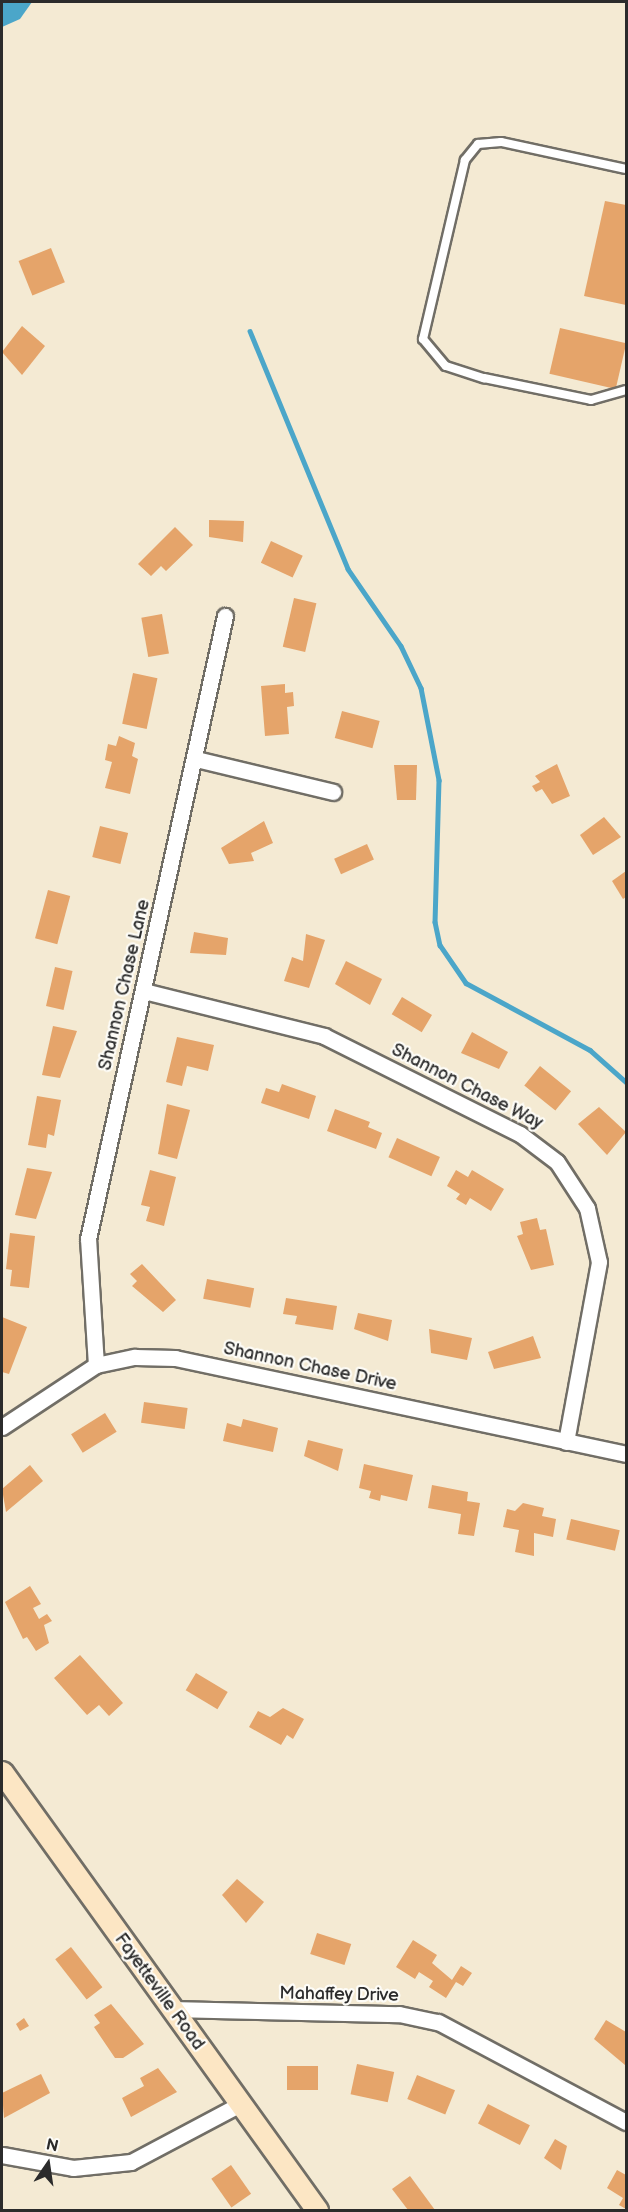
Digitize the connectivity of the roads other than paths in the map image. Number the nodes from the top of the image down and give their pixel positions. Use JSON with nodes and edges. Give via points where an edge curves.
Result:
{"nodes":[{"id":1,"x":627,"y":169,"type":"edge"},
{"id":2,"x":627,"y":390,"type":"edge"},
{"id":3,"x":225,"y":616,"type":"dead end"},
{"id":4,"x":196,"y":759,"type":"junction"},
{"id":5,"x":333,"y":792,"type":"dead end"},
{"id":6,"x":144,"y":991,"type":"junction"},
{"id":7,"x":96,"y":1365,"type":"junction"},
{"id":8,"x":2,"y":1427,"type":"edge"},
{"id":9,"x":566,"y":1442,"type":"junction"},
{"id":10,"x":627,"y":1454,"type":"edge"},
{"id":11,"x":2,"y":1772,"type":"edge"},
{"id":12,"x":170,"y":2009,"type":"junction"},
{"id":13,"x":240,"y":2104,"type":"junction"},
{"id":14,"x":627,"y":2122,"type":"edge"},
{"id":15,"x":2,"y":2155,"type":"edge"},
{"id":16,"x":317,"y":2211,"type":"edge"}],
"edges":[{"from":1,"to":2,"type":"lane","via":[[501,142],[478,144],[465,160],[423,339],[446,366],[484,378],[591,400]]},
{"from":3,"to":4,"type":"street","name":"Shannon Chase Lane"},
{"from":4,"to":5,"type":"street"},
{"from":4,"to":6,"type":"street","name":"Shannon Chase Lane"},
{"from":6,"to":7,"type":"street","name":"Shannon Chase Lane","via":[[88,1239]]},
{"from":6,"to":9,"type":"street","name":"Shannon Chase Way","via":[[324,1036],[520,1134],[557,1162],[587,1208],[599,1262]]},
{"from":7,"to":8,"type":"street","name":"Shannon Chase Drive"},
{"from":7,"to":9,"type":"street","name":"Shannon Chase Drive","via":[[135,1357],[175,1358]]},
{"from":9,"to":10,"type":"street","name":"Shannon Chase Drive"},
{"from":11,"to":12,"type":"street","name":"Fayetteville Road"},
{"from":12,"to":13,"type":"street","name":"Fayetteville Road"},
{"from":12,"to":14,"type":"street","name":"Mahaffey Drive","via":[[399,2014],[438,2022]]},
{"from":13,"to":15,"type":"street","via":[[131,2162],[73,2168]]},
{"from":13,"to":16,"type":"street","name":"Fayetteville Road"}]}
